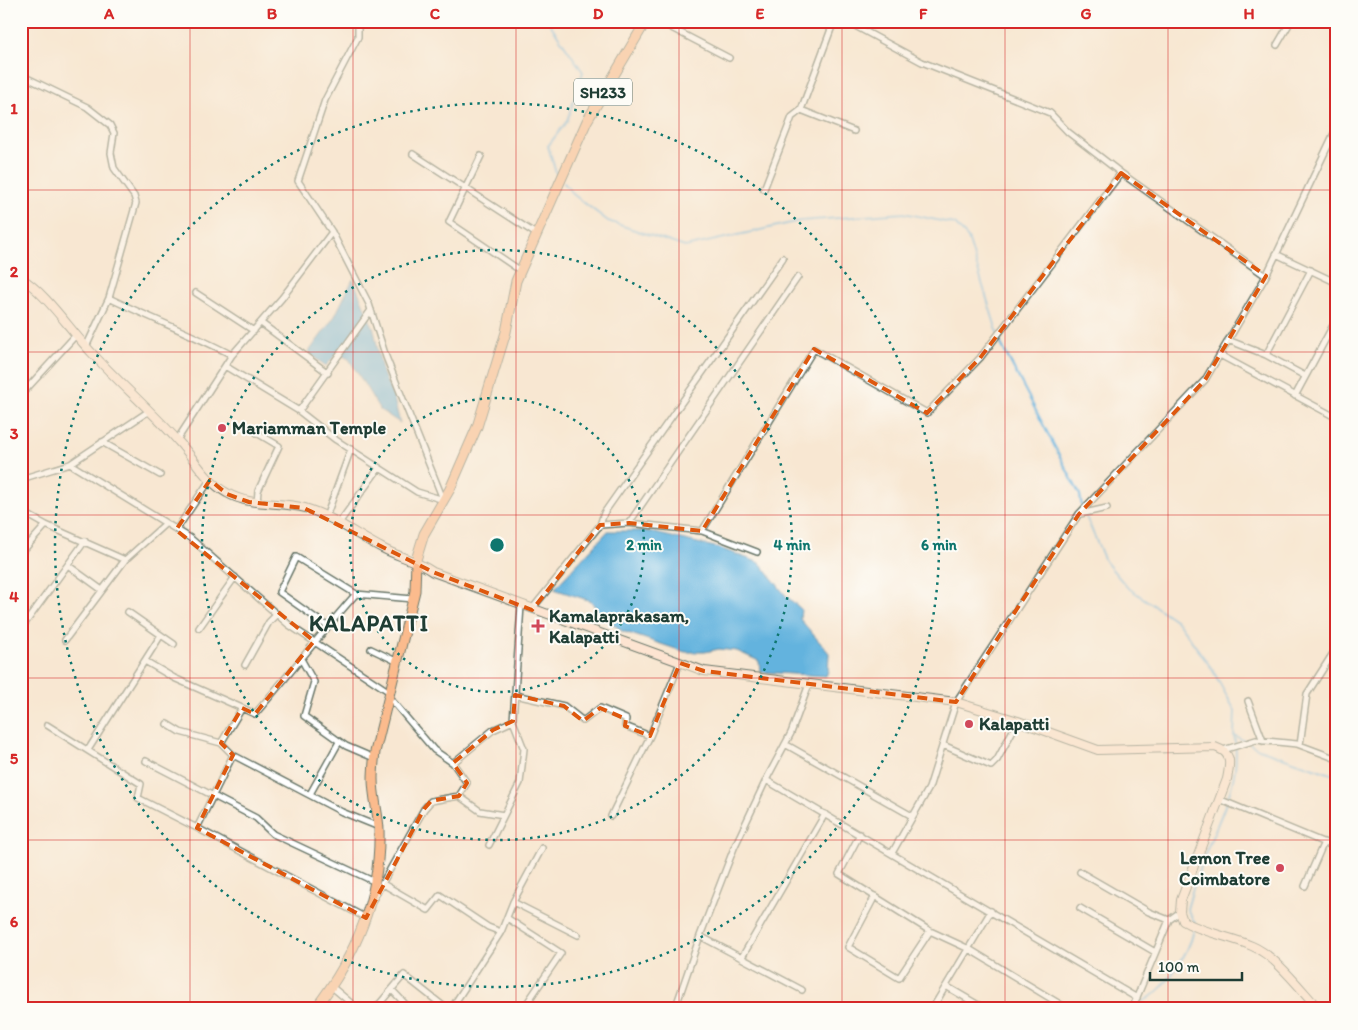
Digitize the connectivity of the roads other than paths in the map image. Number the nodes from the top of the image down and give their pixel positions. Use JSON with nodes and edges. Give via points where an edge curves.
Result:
{"nodes":[{"id":1,"x":358,"y":21,"type":"edge"},
{"id":2,"x":646,"y":21,"type":"edge"},
{"id":3,"x":658,"y":21,"type":"edge"},
{"id":4,"x":834,"y":21,"type":"edge"},
{"id":5,"x":846,"y":21,"type":"edge"},
{"id":6,"x":1291,"y":21,"type":"edge"},
{"id":7,"x":1277,"y":45,"type":"dead end"},
{"id":8,"x":728,"y":58,"type":"dead end"},
{"id":9,"x":21,"y":75,"type":"edge"},
{"id":10,"x":801,"y":110,"type":"junction"},
{"id":11,"x":1337,"y":127,"type":"edge"},
{"id":12,"x":854,"y":131,"type":"dead end"},
{"id":13,"x":413,"y":154,"type":"dead end"},
{"id":14,"x":482,"y":156,"type":"dead end"},
{"id":15,"x":1121,"y":173,"type":"junction"},
{"id":16,"x":465,"y":187,"type":"junction"},
{"id":17,"x":764,"y":189,"type":"dead end"},
{"id":18,"x":332,"y":232,"type":"junction"},
{"id":19,"x":536,"y":234,"type":"junction"},
{"id":20,"x":1276,"y":254,"type":"junction"},
{"id":21,"x":783,"y":258,"type":"dead end"},
{"id":22,"x":1311,"y":270,"type":"junction"},
{"id":23,"x":521,"y":271,"type":"junction"},
{"id":24,"x":1266,"y":276,"type":"junction"},
{"id":25,"x":798,"y":277,"type":"dead end"},
{"id":26,"x":21,"y":278,"type":"edge"},
{"id":27,"x":1337,"y":283,"type":"edge"},
{"id":28,"x":196,"y":293,"type":"dead end"},
{"id":29,"x":110,"y":298,"type":"junction"},
{"id":30,"x":371,"y":310,"type":"junction"},
{"id":31,"x":1337,"y":318,"type":"edge"},
{"id":32,"x":261,"y":323,"type":"junction"},
{"id":33,"x":254,"y":331,"type":"junction"},
{"id":34,"x":76,"y":335,"type":"junction"},
{"id":35,"x":1228,"y":340,"type":"junction"},
{"id":36,"x":86,"y":347,"type":"junction"},
{"id":37,"x":232,"y":355,"type":"junction"},
{"id":38,"x":1220,"y":355,"type":"junction"},
{"id":39,"x":1266,"y":355,"type":"junction"},
{"id":40,"x":225,"y":366,"type":"junction"},
{"id":41,"x":328,"y":373,"type":"junction"},
{"id":42,"x":1305,"y":376,"type":"junction"},
{"id":43,"x":21,"y":395,"type":"edge"},
{"id":44,"x":1295,"y":396,"type":"junction"},
{"id":45,"x":149,"y":411,"type":"junction"},
{"id":46,"x":299,"y":411,"type":"junction"},
{"id":47,"x":1337,"y":418,"type":"edge"},
{"id":48,"x":257,"y":433,"type":"dead end"},
{"id":49,"x":177,"y":440,"type":"junction"},
{"id":50,"x":102,"y":442,"type":"junction"},
{"id":51,"x":350,"y":449,"type":"junction"},
{"id":52,"x":70,"y":464,"type":"junction"},
{"id":53,"x":379,"y":468,"type":"junction"},
{"id":54,"x":160,"y":475,"type":"dead end"},
{"id":55,"x":21,"y":479,"type":"edge"},
{"id":56,"x":210,"y":480,"type":"junction"},
{"id":57,"x":444,"y":500,"type":"junction"},
{"id":58,"x":257,"y":503,"type":"junction"},
{"id":59,"x":1107,"y":508,"type":"dead end"},
{"id":60,"x":21,"y":511,"type":"edge"},
{"id":61,"x":1079,"y":514,"type":"junction"},
{"id":62,"x":28,"y":515,"type":"junction"},
{"id":63,"x":326,"y":517,"type":"junction"},
{"id":64,"x":339,"y":523,"type":"junction"},
{"id":65,"x":629,"y":523,"type":"junction"},
{"id":66,"x":21,"y":524,"type":"edge"},
{"id":67,"x":165,"y":524,"type":"junction"},
{"id":68,"x":46,"y":525,"type":"junction"},
{"id":69,"x":600,"y":525,"type":"junction"},
{"id":70,"x":176,"y":530,"type":"junction"},
{"id":71,"x":702,"y":531,"type":"junction"},
{"id":72,"x":85,"y":541,"type":"junction"},
{"id":73,"x":758,"y":552,"type":"dead end"},
{"id":74,"x":21,"y":553,"type":"edge"},
{"id":75,"x":125,"y":560,"type":"junction"},
{"id":76,"x":416,"y":560,"type":"junction"},
{"id":77,"x":69,"y":566,"type":"junction"},
{"id":78,"x":235,"y":578,"type":"junction"},
{"id":79,"x":102,"y":590,"type":"junction"},
{"id":80,"x":356,"y":594,"type":"junction"},
{"id":81,"x":413,"y":599,"type":"junction"},
{"id":82,"x":521,"y":606,"type":"junction"},
{"id":83,"x":532,"y":610,"type":"junction"},
{"id":84,"x":128,"y":612,"type":"dead end"},
{"id":85,"x":277,"y":614,"type":"junction"},
{"id":86,"x":327,"y":626,"type":"junction"},
{"id":87,"x":199,"y":628,"type":"dead end"},
{"id":88,"x":21,"y":630,"type":"edge"},
{"id":89,"x":161,"y":635,"type":"junction"},
{"id":90,"x":65,"y":640,"type":"dead end"},
{"id":91,"x":314,"y":641,"type":"junction"},
{"id":92,"x":174,"y":644,"type":"dead end"},
{"id":93,"x":1337,"y":647,"type":"edge"},
{"id":94,"x":371,"y":649,"type":"dead end"},
{"id":95,"x":301,"y":659,"type":"junction"},
{"id":96,"x":145,"y":661,"type":"junction"},
{"id":97,"x":398,"y":662,"type":"junction"},
{"id":98,"x":680,"y":663,"type":"junction"},
{"id":99,"x":245,"y":665,"type":"dead end"},
{"id":100,"x":809,"y":684,"type":"junction"},
{"id":101,"x":390,"y":695,"type":"junction"},
{"id":102,"x":515,"y":695,"type":"junction"},
{"id":103,"x":1248,"y":701,"type":"dead end"},
{"id":104,"x":956,"y":702,"type":"junction"},
{"id":105,"x":242,"y":708,"type":"junction"},
{"id":106,"x":513,"y":721,"type":"junction"},
{"id":107,"x":1018,"y":721,"type":"junction"},
{"id":108,"x":167,"y":724,"type":"dead end"},
{"id":109,"x":47,"y":725,"type":"dead end"},
{"id":110,"x":650,"y":736,"type":"junction"},
{"id":111,"x":1263,"y":741,"type":"junction"},
{"id":112,"x":339,"y":742,"type":"junction"},
{"id":113,"x":221,"y":743,"type":"junction"},
{"id":114,"x":785,"y":744,"type":"junction"},
{"id":115,"x":943,"y":745,"type":"junction"},
{"id":116,"x":1300,"y":745,"type":"junction"},
{"id":117,"x":1226,"y":748,"type":"junction"},
{"id":118,"x":88,"y":750,"type":"junction"},
{"id":119,"x":233,"y":755,"type":"junction"},
{"id":120,"x":374,"y":758,"type":"junction"},
{"id":121,"x":1337,"y":759,"type":"edge"},
{"id":122,"x":146,"y":761,"type":"dead end"},
{"id":123,"x":453,"y":764,"type":"junction"},
{"id":124,"x":766,"y":780,"type":"junction"},
{"id":125,"x":310,"y":794,"type":"junction"},
{"id":126,"x":213,"y":796,"type":"junction"},
{"id":127,"x":458,"y":796,"type":"junction"},
{"id":128,"x":1225,"y":802,"type":"junction"},
{"id":129,"x":825,"y":814,"type":"junction"},
{"id":130,"x":504,"y":815,"type":"junction"},
{"id":131,"x":610,"y":816,"type":"dead end"},
{"id":132,"x":912,"y":816,"type":"junction"},
{"id":133,"x":379,"y":827,"type":"junction"},
{"id":134,"x":197,"y":828,"type":"junction"},
{"id":135,"x":860,"y":834,"type":"junction"},
{"id":136,"x":1324,"y":842,"type":"junction"},
{"id":137,"x":489,"y":845,"type":"dead end"},
{"id":138,"x":542,"y":848,"type":"dead end"},
{"id":139,"x":1337,"y":848,"type":"edge"},
{"id":140,"x":892,"y":853,"type":"junction"},
{"id":141,"x":1080,"y":872,"type":"dead end"},
{"id":142,"x":379,"y":883,"type":"junction"},
{"id":143,"x":1305,"y":886,"type":"dead end"},
{"id":144,"x":875,"y":896,"type":"junction"},
{"id":145,"x":513,"y":902,"type":"junction"},
{"id":146,"x":1080,"y":908,"type":"dead end"},
{"id":147,"x":991,"y":911,"type":"junction"},
{"id":148,"x":1180,"y":912,"type":"junction"},
{"id":149,"x":366,"y":918,"type":"junction"},
{"id":150,"x":507,"y":918,"type":"junction"},
{"id":151,"x":1169,"y":920,"type":"junction"},
{"id":152,"x":930,"y":931,"type":"junction"},
{"id":153,"x":501,"y":932,"type":"junction"},
{"id":154,"x":578,"y":935,"type":"dead end"},
{"id":155,"x":700,"y":936,"type":"junction"},
{"id":156,"x":969,"y":949,"type":"junction"},
{"id":157,"x":1155,"y":952,"type":"junction"},
{"id":158,"x":742,"y":957,"type":"junction"},
{"id":159,"x":946,"y":986,"type":"junction"},
{"id":160,"x":332,"y":987,"type":"junction"},
{"id":161,"x":392,"y":990,"type":"junction"},
{"id":162,"x":802,"y":990,"type":"dead end"},
{"id":163,"x":1136,"y":1000,"type":"junction"},
{"id":164,"x":1058,"y":1002,"type":"junction"},
{"id":165,"x":1132,"y":1008,"type":"edge"},
{"id":166,"x":315,"y":1009,"type":"edge"},
{"id":167,"x":358,"y":1009,"type":"edge"},
{"id":168,"x":375,"y":1009,"type":"edge"},
{"id":169,"x":410,"y":1009,"type":"edge"},
{"id":170,"x":447,"y":1009,"type":"edge"},
{"id":171,"x":451,"y":1009,"type":"edge"},
{"id":172,"x":523,"y":1009,"type":"edge"},
{"id":173,"x":675,"y":1009,"type":"edge"},
{"id":174,"x":932,"y":1009,"type":"edge"},
{"id":175,"x":985,"y":1009,"type":"edge"},
{"id":176,"x":1054,"y":1009,"type":"edge"},
{"id":177,"x":1068,"y":1009,"type":"edge"},
{"id":178,"x":1320,"y":1009,"type":"edge"}],
"edges":[{"from":1,"to":18,"type":"street","via":[[358,37],[325,100],[298,181]]},
{"from":2,"to":19,"type":"main road","number":"SH233","via":[[587,120]]},
{"from":3,"to":8,"type":"street"},
{"from":4,"to":10,"type":"street"},
{"from":5,"to":15,"type":"street","via":[[922,62],[1050,113],[1068,132]]},
{"from":6,"to":7,"type":"street"},
{"from":9,"to":29,"type":"street","via":[[87,107],[110,125],[114,134],[111,153],[114,168],[136,203]]},
{"from":10,"to":12,"type":"street"},
{"from":10,"to":17,"type":"street","via":[[792,117]]},
{"from":11,"to":20,"type":"street"},
{"from":13,"to":16,"type":"street"},
{"from":14,"to":16,"type":"street"},
{"from":15,"to":24,"type":"street"},
{"from":15,"to":71,"type":"street","via":[[988,346],[927,413],[814,349]]},
{"from":16,"to":19,"type":"street"},
{"from":16,"to":23,"type":"street","via":[[449,222]]},
{"from":18,"to":30,"type":"street"},
{"from":18,"to":32,"type":"street"},
{"from":19,"to":23,"type":"main road","number":"SH233"},
{"from":20,"to":22,"type":"street"},
{"from":20,"to":24,"type":"street"},
{"from":21,"to":69,"type":"street","via":[[604,513]]},
{"from":22,"to":27,"type":"street"},
{"from":22,"to":39,"type":"street"},
{"from":23,"to":57,"type":"main road","number":"SH233","via":[[477,426]]},
{"from":24,"to":35,"type":"street"},
{"from":25,"to":65,"type":"street"},
{"from":26,"to":34,"type":"main road"},
{"from":28,"to":33,"type":"street"},
{"from":29,"to":36,"type":"street"},
{"from":29,"to":37,"type":"street"},
{"from":30,"to":41,"type":"street"},
{"from":30,"to":57,"type":"street","via":[[386,357]]},
{"from":31,"to":42,"type":"street"},
{"from":32,"to":33,"type":"street"},
{"from":32,"to":41,"type":"street"},
{"from":33,"to":37,"type":"street"},
{"from":34,"to":36,"type":"main road"},
{"from":34,"to":43,"type":"street"},
{"from":35,"to":38,"type":"street"},
{"from":35,"to":39,"type":"street"},
{"from":36,"to":45,"type":"main road"},
{"from":37,"to":40,"type":"street"},
{"from":38,"to":44,"type":"street"},
{"from":38,"to":61,"type":"street","via":[[1205,380]]},
{"from":39,"to":42,"type":"street"},
{"from":40,"to":46,"type":"street"},
{"from":40,"to":49,"type":"street"},
{"from":41,"to":46,"type":"street"},
{"from":42,"to":44,"type":"street"},
{"from":44,"to":47,"type":"street"},
{"from":45,"to":49,"type":"main road"},
{"from":45,"to":50,"type":"street"},
{"from":46,"to":51,"type":"street"},
{"from":48,"to":58,"type":"street","via":[[279,446],[258,491]]},
{"from":49,"to":56,"type":"main road"},
{"from":50,"to":52,"type":"street"},
{"from":50,"to":54,"type":"street"},
{"from":51,"to":53,"type":"street"},
{"from":51,"to":63,"type":"street"},
{"from":52,"to":55,"type":"street"},
{"from":52,"to":67,"type":"street"},
{"from":53,"to":57,"type":"street","via":[[417,492]]},
{"from":53,"to":64,"type":"street"},
{"from":56,"to":58,"type":"main road","via":[[227,494]]},
{"from":56,"to":70,"type":"street"},
{"from":57,"to":76,"type":"main road","number":"SH233","via":[[424,534]]},
{"from":58,"to":63,"type":"main road","via":[[304,508]]},
{"from":59,"to":61,"type":"street"},
{"from":60,"to":62,"type":"street"},
{"from":61,"to":104,"type":"street"},
{"from":62,"to":66,"type":"street"},
{"from":62,"to":68,"type":"street"},
{"from":63,"to":64,"type":"main road"},
{"from":64,"to":76,"type":"main road","via":[[381,548]]},
{"from":65,"to":69,"type":"street"},
{"from":65,"to":71,"type":"street"},
{"from":67,"to":70,"type":"street"},
{"from":67,"to":75,"type":"street"},
{"from":68,"to":72,"type":"street"},
{"from":68,"to":74,"type":"street"},
{"from":69,"to":83,"type":"street"},
{"from":70,"to":78,"type":"street","via":[[190,538]]},
{"from":71,"to":73,"type":"street"},
{"from":72,"to":75,"type":"street"},
{"from":72,"to":77,"type":"street"},
{"from":75,"to":79,"type":"street"},
{"from":76,"to":81,"type":"main road","number":"SH233"},
{"from":76,"to":82,"type":"main road","via":[[433,572]]},
{"from":77,"to":79,"type":"street"},
{"from":77,"to":88,"type":"street"},
{"from":78,"to":85,"type":"street"},
{"from":78,"to":87,"type":"street"},
{"from":79,"to":90,"type":"street"},
{"from":80,"to":81,"type":"street"},
{"from":80,"to":86,"type":"street"},
{"from":80,"to":86,"type":"street","via":[[296,557],[279,592]]},
{"from":81,"to":97,"type":"main road","number":"SH233"},
{"from":82,"to":83,"type":"main road"},
{"from":82,"to":102,"type":"street"},
{"from":83,"to":98,"type":"main road","via":[[613,636]]},
{"from":84,"to":89,"type":"street"},
{"from":85,"to":91,"type":"street"},
{"from":85,"to":99,"type":"street","via":[[269,622]]},
{"from":86,"to":91,"type":"street"},
{"from":89,"to":92,"type":"street"},
{"from":89,"to":96,"type":"street"},
{"from":91,"to":95,"type":"street"},
{"from":91,"to":101,"type":"street"},
{"from":93,"to":116,"type":"street","via":[[1307,694]]},
{"from":94,"to":97,"type":"street"},
{"from":95,"to":105,"type":"street","via":[[255,714]]},
{"from":95,"to":112,"type":"street","via":[[314,682],[304,716]]},
{"from":96,"to":105,"type":"street","via":[[174,678]]},
{"from":96,"to":118,"type":"street"},
{"from":97,"to":101,"type":"main road","number":"SH233"},
{"from":98,"to":100,"type":"main road","via":[[704,671]]},
{"from":98,"to":110,"type":"street"},
{"from":100,"to":104,"type":"main road"},
{"from":100,"to":114,"type":"street"},
{"from":101,"to":120,"type":"main road","number":"SH233"},
{"from":101,"to":123,"type":"street","via":[[434,750]]},
{"from":102,"to":106,"type":"street"},
{"from":102,"to":110,"type":"street","via":[[564,706],[583,721],[600,708],[626,719],[625,726]]},
{"from":103,"to":111,"type":"street"},
{"from":104,"to":107,"type":"main road"},
{"from":104,"to":115,"type":"street"},
{"from":105,"to":113,"type":"street"},
{"from":106,"to":123,"type":"street","via":[[493,730]]},
{"from":106,"to":130,"type":"street","via":[[524,750],[520,783]]},
{"from":107,"to":115,"type":"street","via":[[990,766]]},
{"from":107,"to":117,"type":"main road","via":[[1098,750]]},
{"from":108,"to":113,"type":"street","via":[[180,732]]},
{"from":109,"to":118,"type":"street"},
{"from":110,"to":131,"type":"street"},
{"from":111,"to":116,"type":"street"},
{"from":111,"to":117,"type":"street"},
{"from":112,"to":120,"type":"street"},
{"from":112,"to":125,"type":"street"},
{"from":113,"to":119,"type":"street"},
{"from":114,"to":124,"type":"street"},
{"from":114,"to":132,"type":"street"},
{"from":115,"to":132,"type":"street","via":[[929,788]]},
{"from":116,"to":121,"type":"street"},
{"from":117,"to":128,"type":"main road","via":[[1231,759]]},
{"from":118,"to":134,"type":"street","via":[[141,784],[138,798]]},
{"from":119,"to":125,"type":"street"},
{"from":119,"to":126,"type":"street"},
{"from":120,"to":133,"type":"main road","number":"SH233","via":[[373,780]]},
{"from":122,"to":126,"type":"street"},
{"from":123,"to":127,"type":"street","via":[[468,783]]},
{"from":124,"to":129,"type":"street"},
{"from":124,"to":155,"type":"street","via":[[734,848]]},
{"from":125,"to":133,"type":"street"},
{"from":126,"to":134,"type":"street"},
{"from":126,"to":142,"type":"street","via":[[256,818],[273,834]]},
{"from":127,"to":130,"type":"street","via":[[480,811]]},
{"from":127,"to":142,"type":"street","via":[[431,801]]},
{"from":128,"to":136,"type":"street"},
{"from":128,"to":148,"type":"main road","via":[[1181,900]]},
{"from":129,"to":135,"type":"street"},
{"from":129,"to":158,"type":"street"},
{"from":130,"to":137,"type":"street"},
{"from":132,"to":140,"type":"street"},
{"from":133,"to":142,"type":"main road","number":"SH233"},
{"from":134,"to":149,"type":"street"},
{"from":135,"to":140,"type":"street"},
{"from":135,"to":144,"type":"street","via":[[839,874]]},
{"from":136,"to":139,"type":"street"},
{"from":136,"to":143,"type":"street"},
{"from":138,"to":145,"type":"street"},
{"from":140,"to":147,"type":"street"},
{"from":141,"to":151,"type":"street","via":[[1141,908]]},
{"from":142,"to":149,"type":"main road","number":"SH233"},
{"from":142,"to":153,"type":"street","via":[[428,910],[440,895]]},
{"from":144,"to":152,"type":"street"},
{"from":144,"to":152,"type":"street","via":[[848,947],[899,978]]},
{"from":145,"to":150,"type":"street"},
{"from":145,"to":154,"type":"street"},
{"from":146,"to":157,"type":"street"},
{"from":147,"to":156,"type":"street"},
{"from":147,"to":163,"type":"street"},
{"from":148,"to":151,"type":"street"},
{"from":148,"to":178,"type":"main road","via":[[1183,920],[1195,927],[1253,946],[1274,962]]},
{"from":149,"to":160,"type":"main road","number":"SH233","via":[[354,950]]},
{"from":150,"to":153,"type":"street"},
{"from":150,"to":172,"type":"street","via":[[561,953]]},
{"from":151,"to":157,"type":"street"},
{"from":152,"to":156,"type":"street"},
{"from":153,"to":171,"type":"street"},
{"from":155,"to":158,"type":"street"},
{"from":155,"to":173,"type":"street"},
{"from":156,"to":159,"type":"street"},
{"from":156,"to":164,"type":"street"},
{"from":157,"to":163,"type":"street"},
{"from":158,"to":162,"type":"street"},
{"from":159,"to":174,"type":"street"},
{"from":159,"to":175,"type":"street"},
{"from":160,"to":166,"type":"main road","number":"SH233"},
{"from":160,"to":167,"type":"street"},
{"from":161,"to":168,"type":"street"},
{"from":161,"to":169,"type":"street"},
{"from":161,"to":170,"type":"street","via":[[404,975]]},
{"from":163,"to":165,"type":"street"},
{"from":164,"to":176,"type":"street"},
{"from":164,"to":177,"type":"street"}]}
